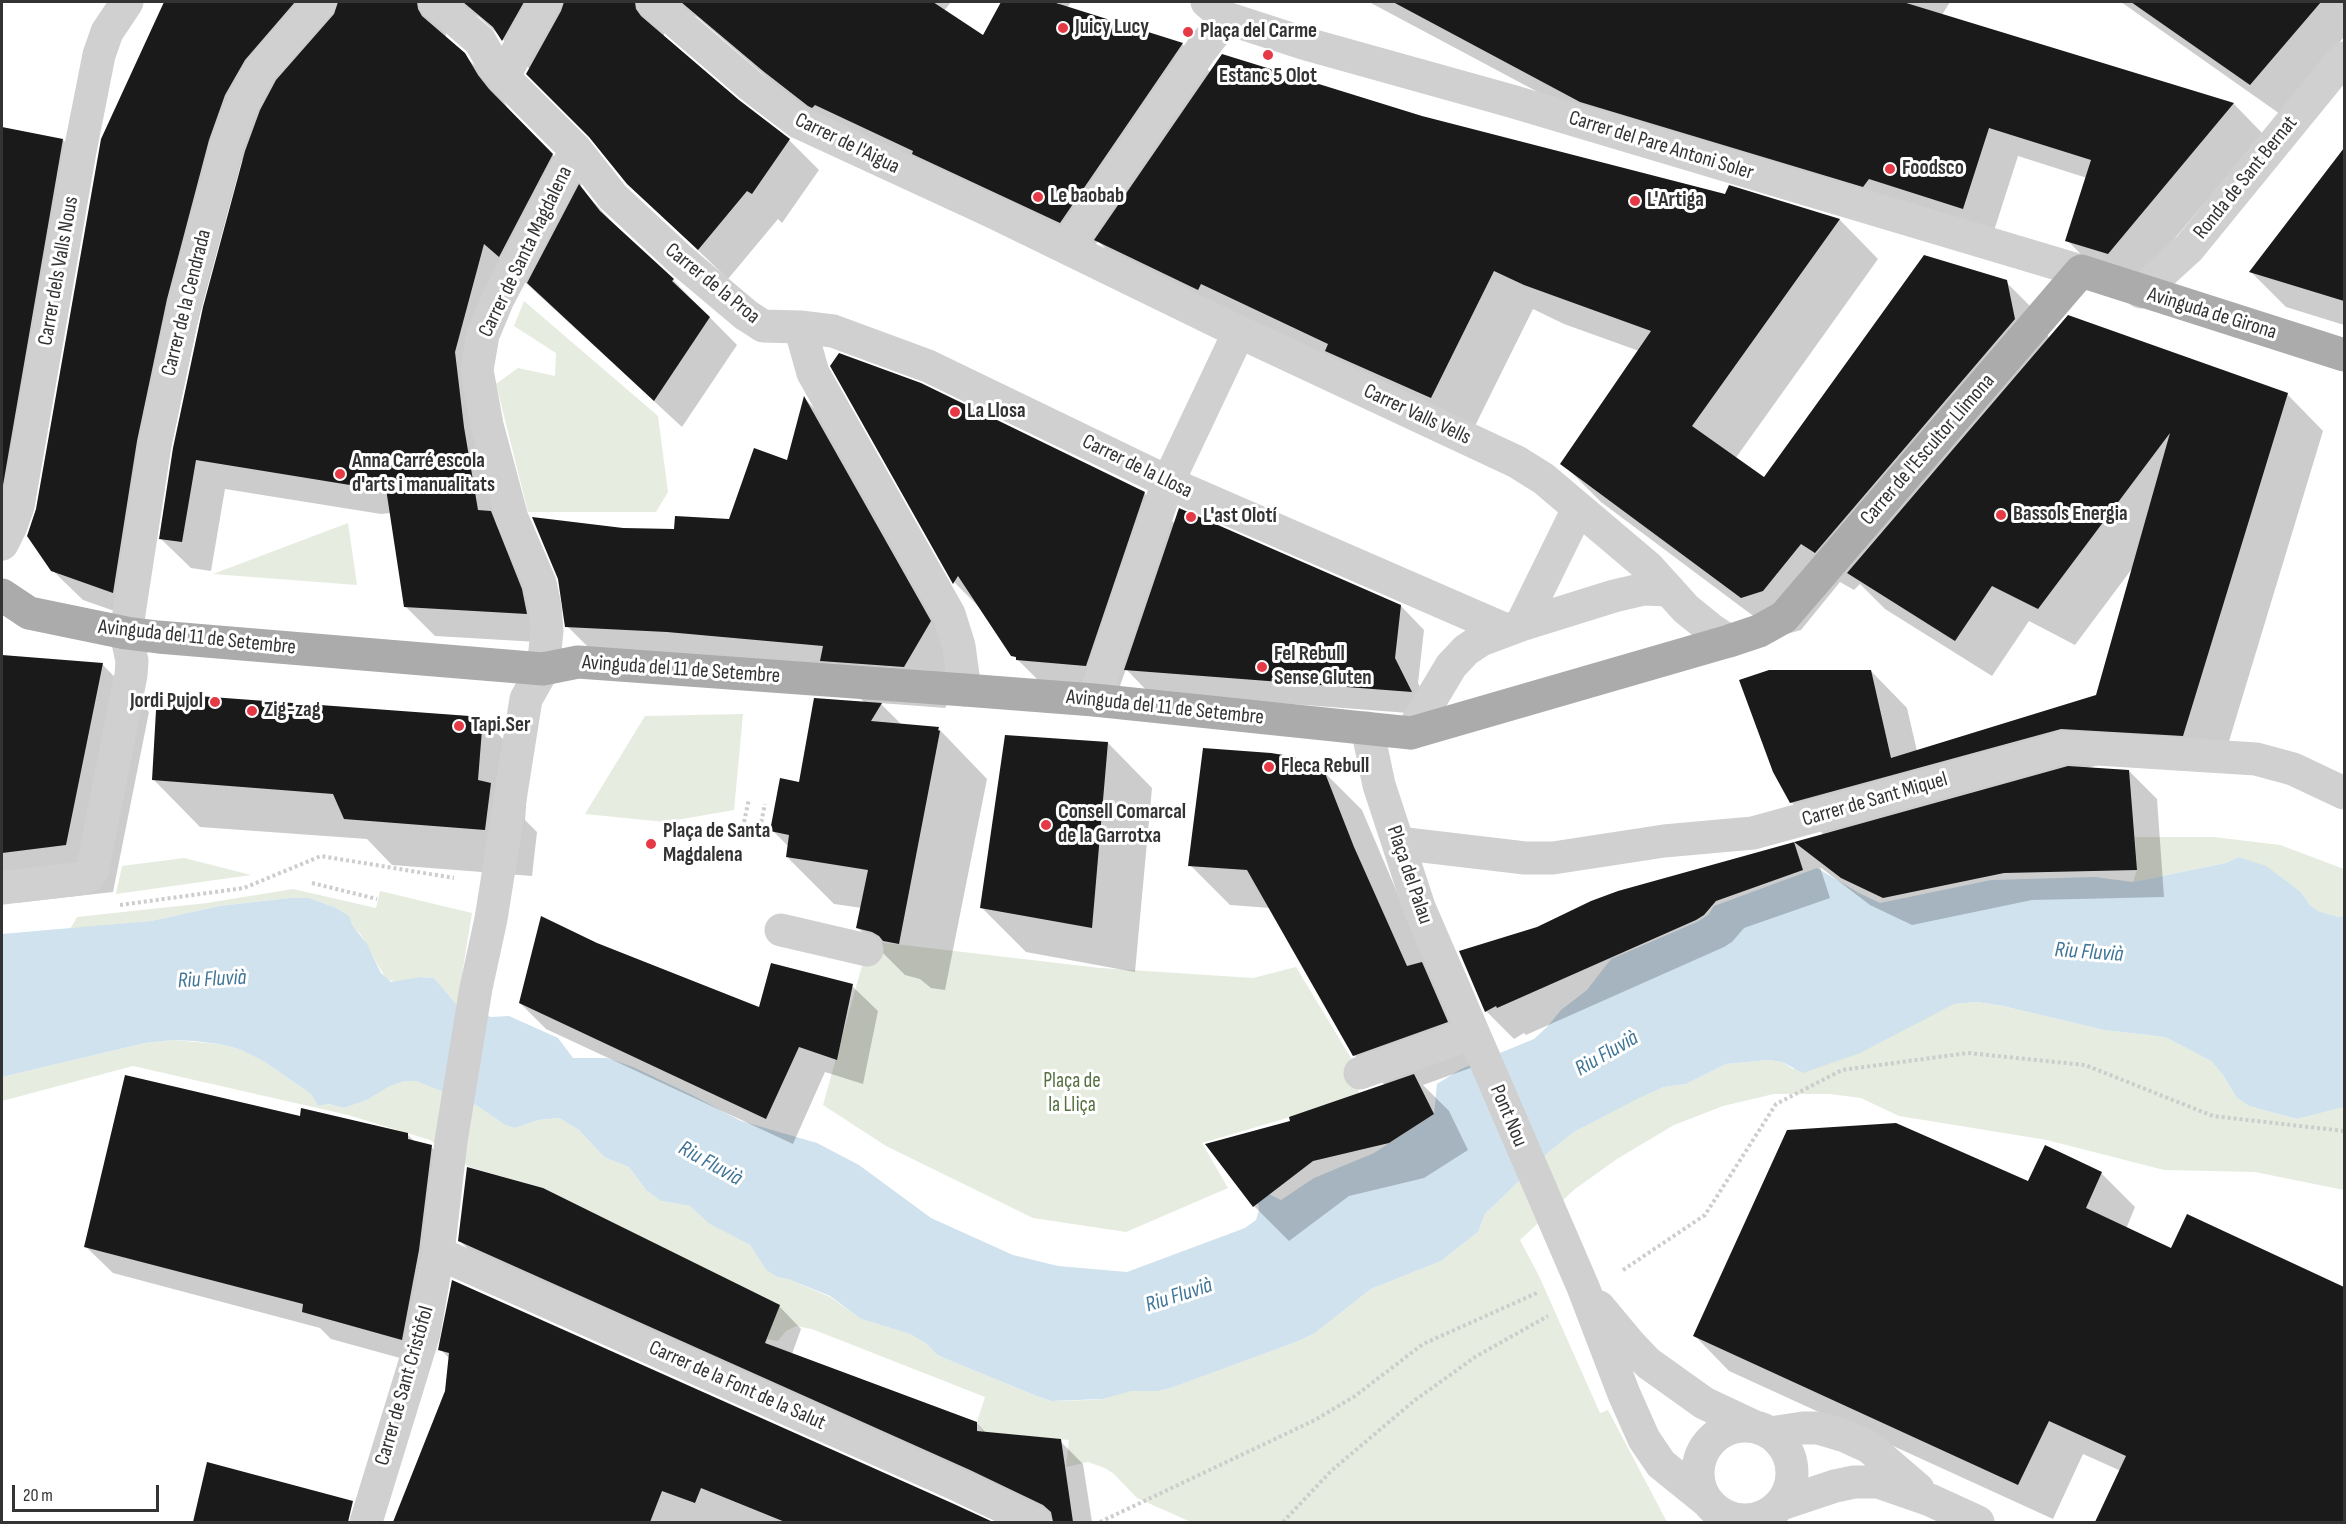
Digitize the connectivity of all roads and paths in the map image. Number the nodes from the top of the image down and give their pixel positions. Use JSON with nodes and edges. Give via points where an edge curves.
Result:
{"nodes":[{"id":1,"x":127,"y":2,"type":"edge"},
{"id":2,"x":320,"y":2,"type":"edge"},
{"id":3,"x":435,"y":2,"type":"edge"},
{"id":4,"x":545,"y":2,"type":"edge"},
{"id":5,"x":653,"y":2,"type":"edge"},
{"id":6,"x":1225,"y":14,"type":"edge"},
{"id":7,"x":524,"y":39,"type":"junction"},
{"id":8,"x":480,"y":41,"type":"junction"},
{"id":9,"x":2344,"y":58,"type":"edge"},
{"id":10,"x":503,"y":77,"type":"junction"},
{"id":11,"x":576,"y":150,"type":"junction"},
{"id":12,"x":1067,"y":247,"type":"junction"},
{"id":13,"x":2081,"y":271,"type":"junction"},
{"id":14,"x":2141,"y":292,"type":"junction"},
{"id":15,"x":800,"y":327,"type":"junction"},
{"id":16,"x":1239,"y":332,"type":"junction"},
{"id":17,"x":2344,"y":355,"type":"edge"},
{"id":18,"x":1168,"y":482,"type":"junction"},
{"id":19,"x":1578,"y":509,"type":"junction"},
{"id":20,"x":2,"y":544,"type":"edge"},
{"id":21,"x":1669,"y":590,"type":"junction"},
{"id":22,"x":2,"y":595,"type":"edge"},
{"id":23,"x":1514,"y":627,"type":"junction"},
{"id":24,"x":126,"y":633,"type":"junction"},
{"id":25,"x":1729,"y":640,"type":"junction"},
{"id":26,"x":543,"y":669,"type":"junction"},
{"id":27,"x":966,"y":690,"type":"junction"},
{"id":28,"x":1094,"y":700,"type":"junction"},
{"id":29,"x":1367,"y":728,"type":"junction"},
{"id":30,"x":1411,"y":733,"type":"junction"},
{"id":31,"x":2344,"y":793,"type":"edge"},
{"id":32,"x":748,"y":799,"type":"dead end"},
{"id":33,"x":765,"y":804,"type":"dead end"},
{"id":34,"x":744,"y":822,"type":"dead end"},
{"id":35,"x":760,"y":828,"type":"dead end"},
{"id":36,"x":1398,"y":843,"type":"junction"},
{"id":37,"x":312,"y":884,"type":"dead end"},
{"id":38,"x":496,"y":886,"type":"junction"},
{"id":39,"x":2,"y":888,"type":"edge"},
{"id":40,"x":377,"y":899,"type":"dead end"},
{"id":41,"x":111,"y":906,"type":"dead end"},
{"id":42,"x":781,"y":930,"type":"dead end"},
{"id":43,"x":867,"y":950,"type":"dead end"},
{"id":44,"x":1478,"y":1046,"type":"junction"},
{"id":45,"x":1360,"y":1073,"type":"dead end"},
{"id":46,"x":2344,"y":1131,"type":"edge"},
{"id":47,"x":438,"y":1252,"type":"junction"},
{"id":48,"x":1622,"y":1271,"type":"dead end"},
{"id":49,"x":1583,"y":1287,"type":"junction"},
{"id":50,"x":1543,"y":1290,"type":"dead end"},
{"id":51,"x":1551,"y":1315,"type":"dead end"},
{"id":52,"x":1762,"y":1430,"type":"junction"},
{"id":53,"x":1930,"y":1500,"type":"junction"},
{"id":54,"x":1774,"y":1512,"type":"edge"},
{"id":55,"x":1717,"y":1513,"type":"edge"},
{"id":56,"x":366,"y":1522,"type":"edge"},
{"id":57,"x":1035,"y":1522,"type":"edge"},
{"id":58,"x":1100,"y":1522,"type":"edge"},
{"id":59,"x":1283,"y":1522,"type":"edge"},
{"id":60,"x":1978,"y":1522,"type":"edge"}],
"edges":[{"from":1,"to":20,"type":"street","name":"Carrer dels Valls Nous","via":[[107,32],[93,82],[18,506]]},
{"from":2,"to":24,"type":"street","name":"Carrer de la Cendrada","via":[[261,69],[227,145],[155,446]]},
{"from":3,"to":8,"type":"street","name":"Carrer de la Proa"},
{"from":4,"to":7,"type":"street"},
{"from":5,"to":12,"type":"street","name":"Carrer de l'Aigua","via":[[798,122]]},
{"from":6,"to":12,"type":"street"},
{"from":6,"to":13,"type":"street","name":"Carrer del Pare Antoni Soler","via":[[1303,43]]},
{"from":7,"to":8,"type":"street","via":[[505,47]]},
{"from":7,"to":10,"type":"street"},
{"from":8,"to":10,"type":"street","name":"Carrer de la Proa"},
{"from":9,"to":14,"type":"street","name":"Ronda de Sant Bernat","via":[[2189,248]]},
{"from":10,"to":11,"type":"street","name":"Carrer de la Proa"},
{"from":11,"to":15,"type":"street","name":"Carrer de la Proa","via":[[614,197],[746,315],[763,326]]},
{"from":11,"to":26,"type":"street","name":"Carrer de Santa Magdalena","via":[[498,299],[483,336],[477,370],[512,518],[540,584],[545,606]]},
{"from":12,"to":16,"type":"street","name":"Carrer Valls Vells"},
{"from":13,"to":14,"type":"main road","name":"Avinguda de Girona"},
{"from":13,"to":25,"type":"main road","name":"Carrer de l'Escultor Llimona","via":[[1784,617]]},
{"from":14,"to":17,"type":"main road","name":"Avinguda de Girona"},
{"from":15,"to":18,"type":"street","name":"Carrer de la Llosa","via":[[833,331],[928,366]]},
{"from":15,"to":27,"type":"street","via":[[813,373],[949,614]]},
{"from":16,"to":18,"type":"street"},
{"from":16,"to":19,"type":"street","name":"Carrer Valls Vells","via":[[1517,462],[1544,479]]},
{"from":18,"to":23,"type":"street","name":"Carrer de la Llosa"},
{"from":18,"to":28,"type":"street"},
{"from":19,"to":21,"type":"street","name":"Carrer Valls Vells","via":[[1648,567]]},
{"from":19,"to":23,"type":"street"},
{"from":21,"to":23,"type":"street","via":[[1644,589]]},
{"from":21,"to":25,"type":"street","name":"Carrer Valls Vells","via":[[1706,626]]},
{"from":22,"to":24,"type":"main road","name":"Avinguda del 11 de Setembre","via":[[29,613]]},
{"from":23,"to":30,"type":"street","via":[[1466,650],[1451,666]]},
{"from":24,"to":26,"type":"main road","name":"Avinguda del 11 de Setembre"},
{"from":24,"to":39,"type":"street","via":[[131,675],[92,871],[88,876]]},
{"from":25,"to":30,"type":"main road"},
{"from":26,"to":27,"type":"main road","name":"Avinguda del 11 de Setembre","via":[[578,662]]},
{"from":26,"to":38,"type":"street","via":[[526,699]]},
{"from":27,"to":28,"type":"main road","name":"Avinguda del 11 de Setembre"},
{"from":28,"to":29,"type":"main road","name":"Avinguda del 11 de Setembre"},
{"from":29,"to":30,"type":"main road"},
{"from":29,"to":36,"type":"street","name":"Plaça del Palau","via":[[1378,785]]},
{"from":31,"to":36,"type":"street","name":"Carrer de Sant Miquel","via":[[2293,769],[2256,759],[2066,747],[1753,833],[1664,841],[1553,858]]},
{"from":32,"to":34,"type":"path"},
{"from":33,"to":35,"type":"path"},
{"from":36,"to":44,"type":"street","name":"Plaça del Palau","via":[[1419,907]]},
{"from":37,"to":40,"type":"path"},
{"from":38,"to":41,"type":"path","via":[[321,856],[244,888]]},
{"from":38,"to":47,"type":"street","name":"Carrer de Sant Cristòfol","via":[[451,1141]]},
{"from":42,"to":43,"type":"street"},
{"from":44,"to":45,"type":"street"},
{"from":44,"to":49,"type":"street","name":"Pont Nou"},
{"from":46,"to":48,"type":"path","via":[[2213,1116],[2085,1065],[1968,1053],[1842,1070],[1776,1104],[1706,1215]]},
{"from":47,"to":56,"type":"street","name":"Carrer de Sant Cristòfol","via":[[424,1333]]},
{"from":47,"to":57,"type":"street","name":"Carrer de la Font de la Salut"},
{"from":49,"to":52,"type":"street","via":[[1648,1363],[1704,1403]]},
{"from":49,"to":55,"type":"street","via":[[1644,1439],[1660,1464]]},
{"from":50,"to":58,"type":"path","via":[[1423,1344],[1355,1396],[1316,1420]]},
{"from":51,"to":59,"type":"path","via":[[1475,1357],[1415,1400],[1331,1471]]},
{"from":52,"to":53,"type":"street","via":[[1818,1428],[1845,1436],[1869,1447]]},
{"from":52,"to":54,"type":"street","via":[[1780,1442],[1791,1466],[1790,1486]]},
{"from":52,"to":55,"type":"street","via":[[1726,1430],[1705,1448],[1698,1476],[1701,1490]]},
{"from":53,"to":54,"type":"street","via":[[1878,1482],[1854,1482],[1818,1491]]},
{"from":53,"to":60,"type":"street"},
{"from":54,"to":55,"type":"street","via":[[1752,1520]]}]}
